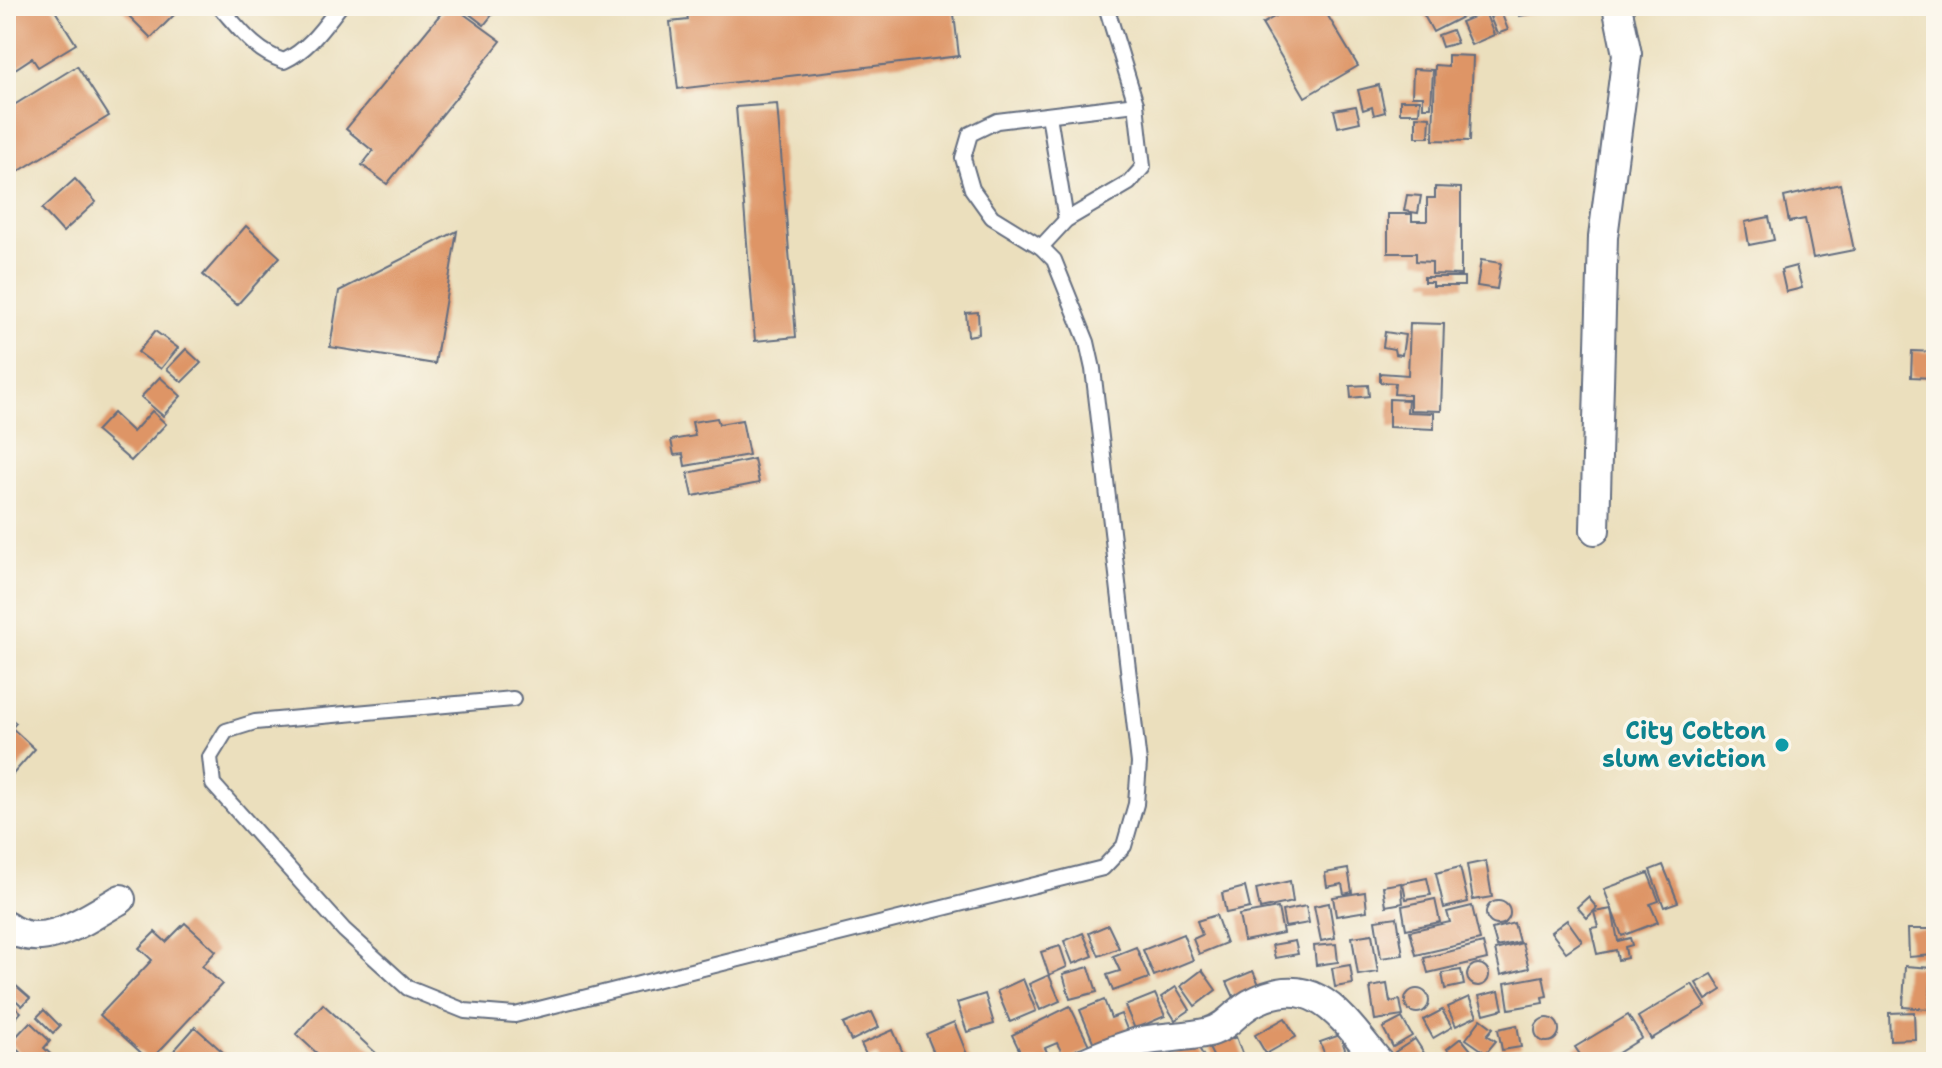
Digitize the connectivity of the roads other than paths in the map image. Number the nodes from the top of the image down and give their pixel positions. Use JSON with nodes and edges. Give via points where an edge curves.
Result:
{"nodes":[{"id":1,"x":219,"y":6,"type":"edge"},
{"id":2,"x":340,"y":6,"type":"edge"},
{"id":3,"x":1106,"y":6,"type":"edge"},
{"id":4,"x":1617,"y":6,"type":"edge"},
{"id":5,"x":1136,"y":104,"type":"junction"},
{"id":6,"x":1049,"y":115,"type":"junction"},
{"id":7,"x":1066,"y":220,"type":"junction"},
{"id":8,"x":1041,"y":247,"type":"junction"},
{"id":9,"x":1595,"y":530,"type":"dead end"},
{"id":10,"x":513,"y":699,"type":"dead end"},
{"id":11,"x":121,"y":899,"type":"dead end"},
{"id":12,"x":6,"y":926,"type":"edge"},
{"id":13,"x":1085,"y":1062,"type":"edge"},
{"id":14,"x":1379,"y":1062,"type":"edge"}],
"edges":[{"from":1,"to":2,"type":"lane","via":[[256,48],[284,61],[312,43]]},
{"from":3,"to":5,"type":"lane"},
{"from":4,"to":9,"type":"street","via":[[1627,54],[1603,237]]},
{"from":5,"to":6,"type":"lane"},
{"from":5,"to":7,"type":"lane","via":[[1143,167],[1129,183]]},
{"from":6,"to":7,"type":"lane"},
{"from":6,"to":8,"type":"lane","via":[[997,121],[970,134],[963,158],[972,189],[992,217]]},
{"from":7,"to":8,"type":"lane"},
{"from":8,"to":10,"type":"lane","via":[[1061,273],[1093,369],[1139,763],[1136,804],[1124,846],[1103,868],[515,1015],[465,1011],[408,988],[344,930],[213,784],[210,757],[226,731],[255,722]]},
{"from":11,"to":12,"type":"street","via":[[64,930],[36,937]]},
{"from":13,"to":14,"type":"street","via":[[1144,1041],[1211,1032],[1250,1004],[1279,994],[1308,994],[1336,1011]]}]}
